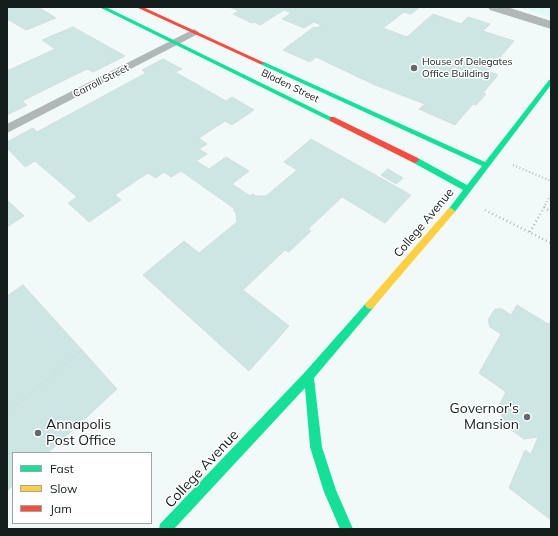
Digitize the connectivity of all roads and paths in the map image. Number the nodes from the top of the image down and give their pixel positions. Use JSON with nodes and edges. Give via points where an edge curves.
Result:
{"nodes":[{"id":1,"x":102,"y":7,"type":"edge"},
{"id":2,"x":139,"y":7,"type":"edge"},
{"id":3,"x":494,"y":7,"type":"edge"},
{"id":4,"x":551,"y":25,"type":"edge"},
{"id":5,"x":194,"y":32,"type":"junction"},
{"id":6,"x":176,"y":42,"type":"junction"},
{"id":7,"x":551,"y":81,"type":"edge"},
{"id":8,"x":7,"y":130,"type":"edge"},
{"id":9,"x":493,"y":156,"type":"junction"},
{"id":10,"x":486,"y":165,"type":"junction"},
{"id":11,"x":551,"y":181,"type":"edge"},
{"id":12,"x":468,"y":189,"type":"junction"},
{"id":13,"x":551,"y":195,"type":"edge"},
{"id":14,"x":544,"y":206,"type":"junction"},
{"id":15,"x":485,"y":210,"type":"dead end"},
{"id":16,"x":551,"y":212,"type":"edge"},
{"id":17,"x":530,"y":232,"type":"junction"},
{"id":18,"x":551,"y":243,"type":"edge"},
{"id":19,"x":309,"y":376,"type":"junction"},
{"id":20,"x":165,"y":529,"type":"edge"},
{"id":21,"x":347,"y":529,"type":"edge"}],
"edges":[{"from":1,"to":6,"type":"main road","name":"Bladen Street"},
{"from":2,"to":5,"type":"main road","name":"Bladen Street"},
{"from":3,"to":4,"type":"street"},
{"from":5,"to":6,"type":"lane","name":"Carroll Street"},
{"from":5,"to":10,"type":"main road","name":"Bladen Street"},
{"from":6,"to":8,"type":"lane","name":"Carroll Street"},
{"from":6,"to":12,"type":"main road","name":"Bladen Street","via":[[423,164]]},
{"from":7,"to":9,"type":"main road","name":"College Avenue"},
{"from":9,"to":10,"type":"main road","name":"College Avenue"},
{"from":9,"to":11,"type":"path"},
{"from":10,"to":12,"type":"main road","name":"College Avenue"},
{"from":12,"to":19,"type":"main road","name":"College Avenue"},
{"from":13,"to":14,"type":"path"},
{"from":14,"to":16,"type":"path"},
{"from":14,"to":17,"type":"path"},
{"from":15,"to":17,"type":"path"},
{"from":17,"to":18,"type":"path"},
{"from":19,"to":20,"type":"main road","name":"College Avenue"},
{"from":19,"to":21,"type":"main road","via":[[316,447],[330,492]]}]}
